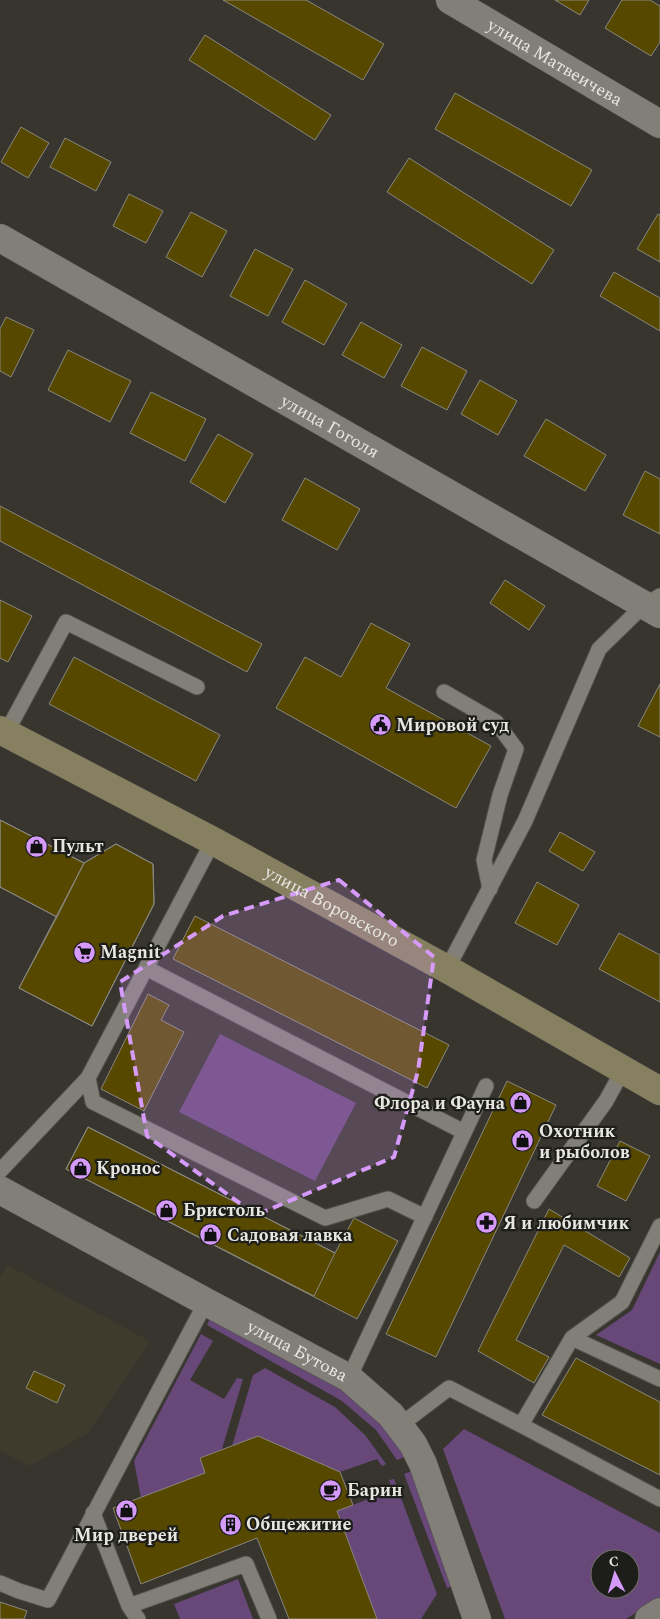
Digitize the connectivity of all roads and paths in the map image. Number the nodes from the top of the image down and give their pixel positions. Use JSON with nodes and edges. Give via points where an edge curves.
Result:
{"nodes":[{"id":1,"x":450,"y":0,"type":"edge"},
{"id":2,"x":660,"y":124,"type":"edge"},
{"id":3,"x":0,"y":238,"type":"edge"},
{"id":4,"x":654,"y":606,"type":"edge"},
{"id":5,"x":197,"y":688,"type":"dead end"},
{"id":6,"x":444,"y":692,"type":"dead end"},
{"id":7,"x":3,"y":732,"type":"edge"},
{"id":8,"x":213,"y":841,"type":"junction"},
{"id":9,"x":490,"y":888,"type":"junction"},
{"id":10,"x":146,"y":968,"type":"junction"},
{"id":11,"x":447,"y":969,"type":"junction"},
{"id":12,"x":623,"y":1070,"type":"junction"},
{"id":13,"x":88,"y":1078,"type":"junction"},
{"id":14,"x":486,"y":1086,"type":"dead end"},
{"id":15,"x":660,"y":1091,"type":"edge"},
{"id":16,"x":464,"y":1132,"type":"junction"},
{"id":17,"x":1,"y":1188,"type":"edge"},
{"id":18,"x":534,"y":1201,"type":"dead end"},
{"id":19,"x":425,"y":1217,"type":"junction"},
{"id":20,"x":660,"y":1226,"type":"edge"},
{"id":21,"x":206,"y":1302,"type":"junction"},
{"id":22,"x":572,"y":1338,"type":"junction"},
{"id":23,"x":348,"y":1378,"type":"junction"},
{"id":24,"x":660,"y":1379,"type":"edge"},
{"id":25,"x":521,"y":1425,"type":"junction"},
{"id":26,"x":399,"y":1426,"type":"junction"},
{"id":27,"x":660,"y":1499,"type":"edge"},
{"id":28,"x":93,"y":1513,"type":"junction"},
{"id":29,"x":0,"y":1583,"type":"edge"},
{"id":30,"x":129,"y":1606,"type":"junction"},
{"id":31,"x":660,"y":1612,"type":"edge"},
{"id":32,"x":138,"y":1619,"type":"edge"},
{"id":33,"x":269,"y":1619,"type":"edge"},
{"id":34,"x":477,"y":1619,"type":"edge"},
{"id":35,"x":649,"y":1619,"type":"edge"}],
"edges":[{"from":1,"to":2,"type":"street","name":"улица Матвеичева"},
{"from":3,"to":4,"type":"street","name":"улица Гоголя"},
{"from":4,"to":9,"type":"lane","via":[[599,649],[525,821]]},
{"from":5,"to":7,"type":"lane","via":[[66,622]]},
{"from":6,"to":9,"type":"lane","via":[[496,722],[516,749],[484,860]]},
{"from":7,"to":8,"type":"street","name":"улица Воровского"},
{"from":8,"to":10,"type":"lane"},
{"from":8,"to":11,"type":"street","name":"улица Воровского"},
{"from":9,"to":11,"type":"lane"},
{"from":10,"to":13,"type":"lane"},
{"from":10,"to":16,"type":"lane"},
{"from":11,"to":12,"type":"street","name":"улица Воровского"},
{"from":12,"to":15,"type":"street","name":"улица Воровского"},
{"from":12,"to":18,"type":"lane","via":[[606,1102]]},
{"from":13,"to":17,"type":"lane"},
{"from":13,"to":19,"type":"lane","via":[[93,1102],[325,1218],[388,1199]]},
{"from":14,"to":16,"type":"lane"},
{"from":16,"to":19,"type":"lane"},
{"from":17,"to":21,"type":"street","name":"улица Бутова"},
{"from":19,"to":23,"type":"lane"},
{"from":20,"to":22,"type":"lane","via":[[622,1302]]},
{"from":21,"to":23,"type":"street","name":"улица Бутова"},
{"from":21,"to":28,"type":"lane"},
{"from":22,"to":24,"type":"lane"},
{"from":22,"to":25,"type":"lane"},
{"from":23,"to":26,"type":"street","name":"улица Бутова","via":[[391,1414]]},
{"from":25,"to":26,"type":"lane","via":[[449,1388]]},
{"from":25,"to":27,"type":"lane"},
{"from":26,"to":34,"type":"street","name":"улица Бутова","via":[[423,1464]]},
{"from":28,"to":29,"type":"lane","via":[[48,1600]]},
{"from":28,"to":30,"type":"lane"},
{"from":30,"to":32,"type":"lane"},
{"from":30,"to":33,"type":"lane","via":[[246,1564]]},
{"from":31,"to":35,"type":"street"}]}
